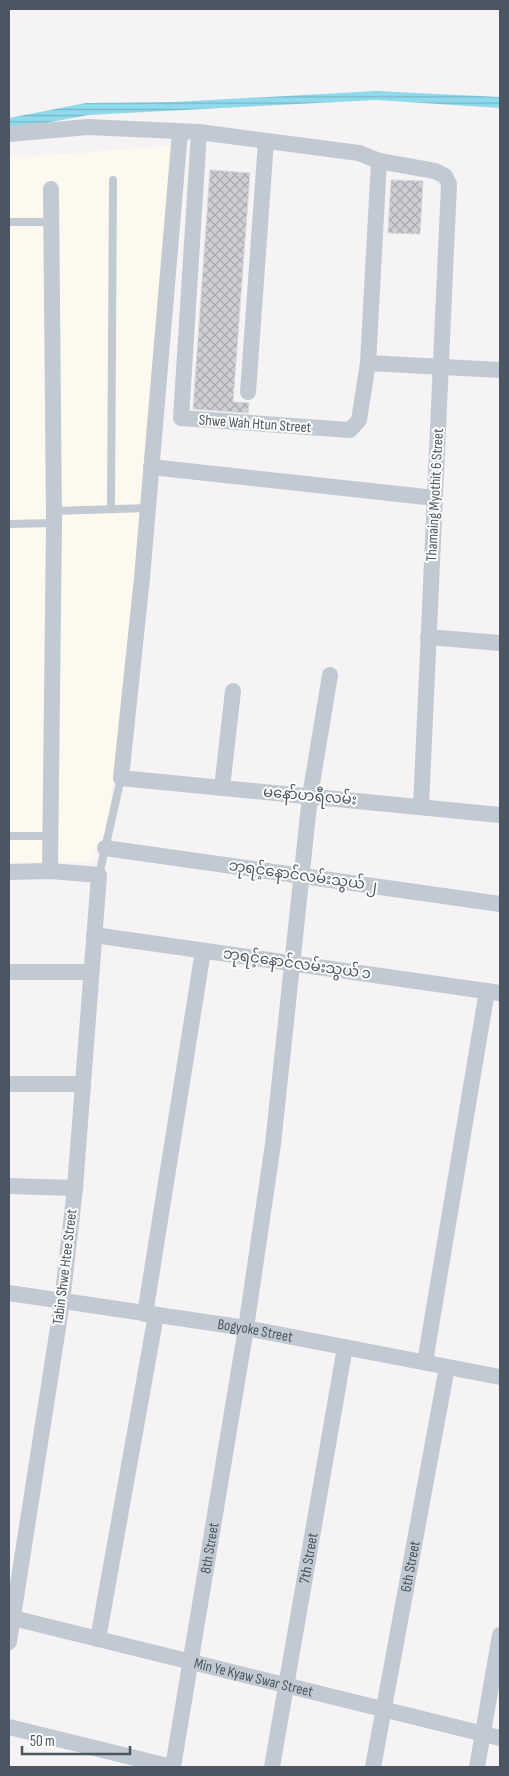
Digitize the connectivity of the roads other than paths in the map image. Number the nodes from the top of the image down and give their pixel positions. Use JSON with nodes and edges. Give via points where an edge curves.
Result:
{"nodes":[{"id":1,"x":180,"y":132,"type":"junction"},
{"id":2,"x":199,"y":132,"type":"junction"},
{"id":3,"x":9,"y":134,"type":"edge"},
{"id":4,"x":266,"y":141,"type":"junction"},
{"id":5,"x":379,"y":161,"type":"junction"},
{"id":6,"x":113,"y":180,"type":"dead end"},
{"id":7,"x":51,"y":189,"type":"dead end"},
{"id":8,"x":9,"y":222,"type":"edge"},
{"id":9,"x":52,"y":222,"type":"junction"},
{"id":10,"x":368,"y":363,"type":"junction"},
{"id":11,"x":442,"y":365,"type":"junction"},
{"id":12,"x":500,"y":370,"type":"edge"},
{"id":13,"x":248,"y":392,"type":"dead end"},
{"id":14,"x":151,"y":467,"type":"junction"},
{"id":15,"x":435,"y":498,"type":"junction"},
{"id":16,"x":148,"y":508,"type":"junction"},
{"id":17,"x":111,"y":509,"type":"junction"},
{"id":18,"x":54,"y":517,"type":"junction"},
{"id":19,"x":9,"y":524,"type":"edge"},
{"id":20,"x":428,"y":637,"type":"junction"},
{"id":21,"x":500,"y":643,"type":"edge"},
{"id":22,"x":330,"y":675,"type":"dead end"},
{"id":23,"x":232,"y":691,"type":"dead end"},
{"id":24,"x":121,"y":778,"type":"junction"},
{"id":25,"x":222,"y":788,"type":"junction"},
{"id":26,"x":310,"y":796,"type":"junction"},
{"id":27,"x":421,"y":807,"type":"junction"},
{"id":28,"x":500,"y":814,"type":"edge"},
{"id":29,"x":9,"y":836,"type":"edge"},
{"id":30,"x":50,"y":836,"type":"junction"},
{"id":31,"x":105,"y":848,"type":"junction"},
{"id":32,"x":50,"y":871,"type":"junction"},
{"id":33,"x":9,"y":872,"type":"edge"},
{"id":34,"x":300,"y":876,"type":"junction"},
{"id":35,"x":98,"y":882,"type":"junction"},
{"id":36,"x":500,"y":904,"type":"edge"},
{"id":37,"x":94,"y":935,"type":"junction"},
{"id":38,"x":203,"y":951,"type":"junction"},
{"id":39,"x":292,"y":963,"type":"junction"},
{"id":40,"x":9,"y":972,"type":"edge"},
{"id":41,"x":91,"y":972,"type":"junction"},
{"id":42,"x":493,"y":992,"type":"edge"},
{"id":43,"x":9,"y":1084,"type":"edge"},
{"id":44,"x":83,"y":1084,"type":"junction"},
{"id":45,"x":9,"y":1186,"type":"edge"},
{"id":46,"x":75,"y":1188,"type":"junction"},
{"id":47,"x":9,"y":1293,"type":"edge"},
{"id":48,"x":62,"y":1302,"type":"junction"},
{"id":49,"x":150,"y":1314,"type":"junction"},
{"id":50,"x":246,"y":1328,"type":"junction"},
{"id":51,"x":345,"y":1347,"type":"junction"},
{"id":52,"x":425,"y":1362,"type":"junction"},
{"id":53,"x":447,"y":1367,"type":"junction"},
{"id":54,"x":500,"y":1377,"type":"edge"},
{"id":55,"x":11,"y":1617,"type":"edge"},
{"id":56,"x":500,"y":1635,"type":"edge"},
{"id":57,"x":98,"y":1639,"type":"junction"},
{"id":58,"x":9,"y":1642,"type":"edge"},
{"id":59,"x":191,"y":1662,"type":"junction"},
{"id":60,"x":286,"y":1685,"type":"junction"},
{"id":61,"x":382,"y":1709,"type":"junction"},
{"id":62,"x":9,"y":1727,"type":"edge"},
{"id":63,"x":483,"y":1734,"type":"junction"},
{"id":64,"x":500,"y":1738,"type":"edge"},
{"id":65,"x":173,"y":1767,"type":"edge"},
{"id":66,"x":272,"y":1767,"type":"edge"},
{"id":67,"x":373,"y":1767,"type":"edge"},
{"id":68,"x":477,"y":1767,"type":"edge"}],
"edges":[{"from":1,"to":2,"type":"street"},
{"from":1,"to":3,"type":"street","via":[[88,127]]},
{"from":1,"to":14,"type":"street"},
{"from":2,"to":4,"type":"street"},
{"from":2,"to":10,"type":"street","name":"Shwe Wah Htun Street","via":[[181,418],[350,430],[359,420]]},
{"from":4,"to":5,"type":"street","via":[[359,153]]},
{"from":4,"to":13,"type":"street"},
{"from":5,"to":10,"type":"street"},
{"from":5,"to":11,"type":"street","name":"Thamaing Myothit 6 Street","via":[[435,171],[445,176],[449,184]]},
{"from":6,"to":17,"type":"lane"},
{"from":7,"to":9,"type":"street"},
{"from":8,"to":9,"type":"lane"},
{"from":9,"to":18,"type":"street"},
{"from":10,"to":11,"type":"street"},
{"from":11,"to":12,"type":"street"},
{"from":11,"to":15,"type":"street","name":"Thamaing Myothit 6 Street"},
{"from":14,"to":15,"type":"street"},
{"from":14,"to":16,"type":"street"},
{"from":15,"to":20,"type":"street","name":"Thamaing Myothit 6 Street"},
{"from":16,"to":17,"type":"lane"},
{"from":16,"to":24,"type":"street"},
{"from":17,"to":18,"type":"lane"},
{"from":18,"to":19,"type":"lane"},
{"from":18,"to":30,"type":"street"},
{"from":20,"to":21,"type":"street"},
{"from":20,"to":27,"type":"street","name":"Thamaing Myothit 6 Street"},
{"from":22,"to":26,"type":"street","name":"8th Street"},
{"from":23,"to":25,"type":"street"},
{"from":24,"to":25,"type":"street","name":"မနော်ဟရီလမ်း"},
{"from":24,"to":31,"type":"lane"},
{"from":25,"to":26,"type":"street","name":"မနော်ဟရီလမ်း"},
{"from":26,"to":27,"type":"street","name":"မနော်ဟရီလမ်း"},
{"from":26,"to":34,"type":"street","name":"8th Street"},
{"from":27,"to":28,"type":"street","name":"မနော်ဟရီလမ်း"},
{"from":29,"to":30,"type":"lane"},
{"from":30,"to":32,"type":"street"},
{"from":31,"to":34,"type":"street","name":"ဘုရင့်နောင်လမ်းသွယ် ၂"},
{"from":31,"to":35,"type":"lane"},
{"from":32,"to":33,"type":"street"},
{"from":32,"to":35,"type":"street"},
{"from":34,"to":36,"type":"street","name":"ဘုရင့်နောင်လမ်းသွယ် ၂"},
{"from":34,"to":39,"type":"street","name":"8th Street"},
{"from":35,"to":37,"type":"street","name":"Tabin Shwe Htee Street"},
{"from":37,"to":38,"type":"street","name":"ဘုရင့်နောင်လမ်းသွယ် ၁"},
{"from":37,"to":41,"type":"street","name":"Tabin Shwe Htee Street"},
{"from":38,"to":39,"type":"street","name":"ဘုရင့်နောင်လမ်းသွယ် ၁"},
{"from":38,"to":49,"type":"street"},
{"from":39,"to":42,"type":"street","name":"ဘုရင့်နောင်လမ်းသွယ် ၁"},
{"from":39,"to":50,"type":"street","name":"8th Street","via":[[273,1144]]},
{"from":40,"to":41,"type":"street"},
{"from":41,"to":44,"type":"street","name":"Tabin Shwe Htee Street"},
{"from":42,"to":52,"type":"street"},
{"from":43,"to":44,"type":"street"},
{"from":44,"to":46,"type":"street","name":"Tabin Shwe Htee Street"},
{"from":45,"to":46,"type":"street"},
{"from":46,"to":48,"type":"street","name":"Tabin Shwe Htee Street"},
{"from":47,"to":48,"type":"street","name":"Bogyoke Street"},
{"from":48,"to":49,"type":"street","name":"Bogyoke Street"},
{"from":48,"to":55,"type":"street","name":"Tabin Shwe Htee Street"},
{"from":49,"to":50,"type":"street","name":"Bogyoke Street"},
{"from":49,"to":57,"type":"street"},
{"from":50,"to":51,"type":"street","name":"Bogyoke Street"},
{"from":50,"to":59,"type":"street","name":"8th Street"},
{"from":51,"to":52,"type":"street","name":"Bogyoke Street"},
{"from":51,"to":60,"type":"street","name":"7th Street"},
{"from":52,"to":53,"type":"street","name":"Bogyoke Street"},
{"from":53,"to":54,"type":"street","name":"Bogyoke Street"},
{"from":53,"to":61,"type":"street","name":"6th Street"},
{"from":55,"to":57,"type":"street","name":"Min Ye Kyaw Swar Street"},
{"from":55,"to":58,"type":"street","name":"Tabin Shwe Htee Street"},
{"from":56,"to":63,"type":"street"},
{"from":57,"to":59,"type":"street","name":"Min Ye Kyaw Swar Street"},
{"from":59,"to":60,"type":"street","name":"Min Ye Kyaw Swar Street"},
{"from":59,"to":65,"type":"street","name":"8th Street"},
{"from":60,"to":61,"type":"street","name":"Min Ye Kyaw Swar Street"},
{"from":60,"to":66,"type":"street","name":"7th Street"},
{"from":61,"to":63,"type":"street","name":"Min Ye Kyaw Swar Street"},
{"from":61,"to":67,"type":"street","name":"6th Street"},
{"from":62,"to":65,"type":"street"},
{"from":63,"to":64,"type":"street","name":"Min Ye Kyaw Swar Street"},
{"from":63,"to":68,"type":"street"}]}
